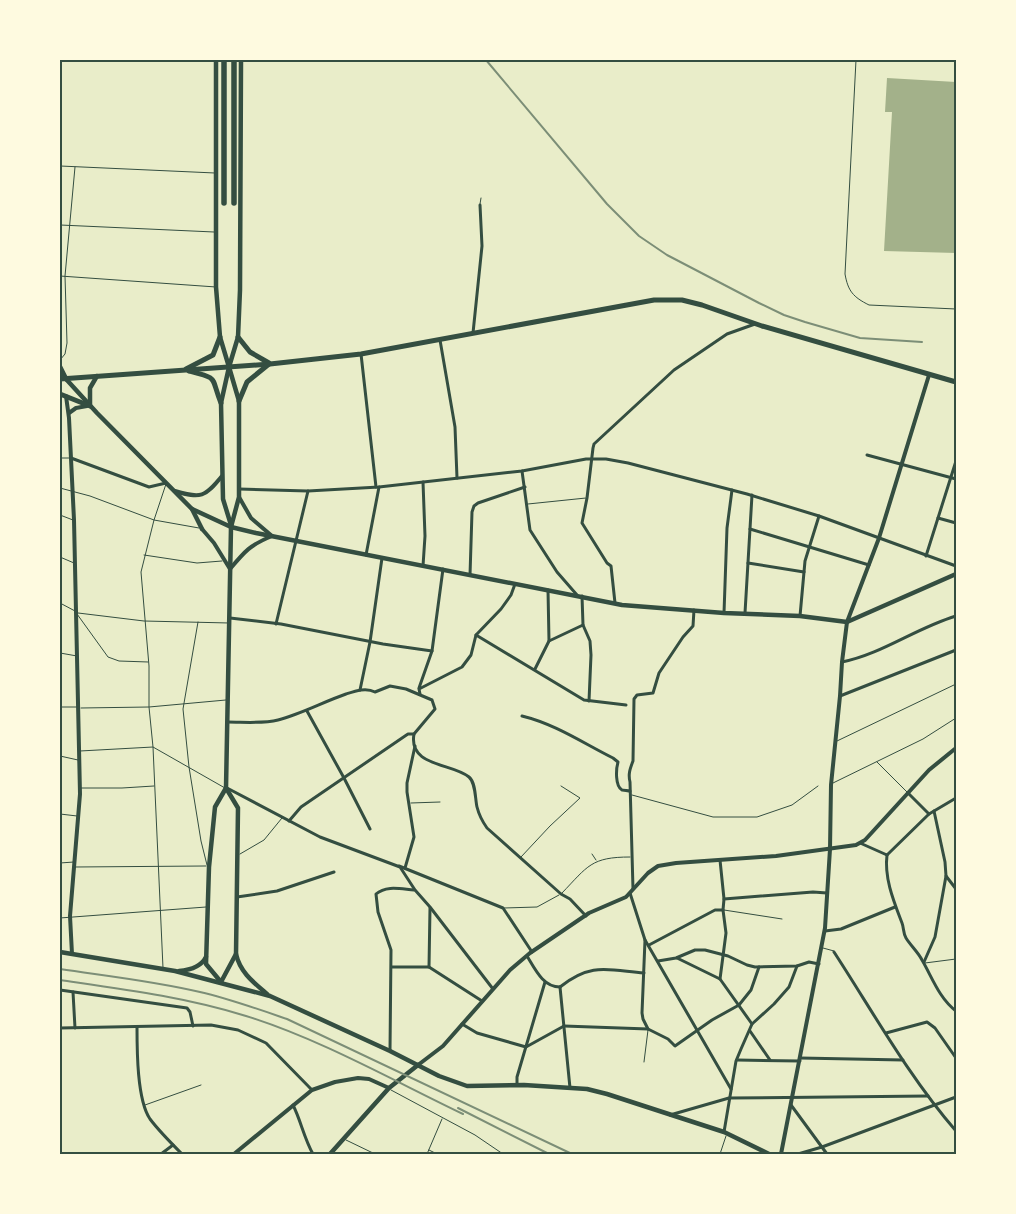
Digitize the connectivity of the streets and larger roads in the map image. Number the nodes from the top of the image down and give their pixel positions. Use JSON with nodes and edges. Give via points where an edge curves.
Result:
{"nodes":[{"id":1,"x":216,"y":60,"type":"edge"},
{"id":2,"x":224,"y":60,"type":"edge"},
{"id":3,"x":235,"y":60,"type":"edge"},
{"id":4,"x":241,"y":60,"type":"edge"},
{"id":5,"x":224,"y":203,"type":"dead end"},
{"id":6,"x":234,"y":203,"type":"dead end"},
{"id":7,"x":480,"y":205,"type":"road end"},
{"id":8,"x":755,"y":324,"type":"junction"},
{"id":9,"x":473,"y":333,"type":"junction"},
{"id":10,"x":238,"y":336,"type":"junction"},
{"id":11,"x":220,"y":337,"type":"junction"},
{"id":12,"x":440,"y":339,"type":"junction"},
{"id":13,"x":361,"y":354,"type":"junction"},
{"id":14,"x":270,"y":364,"type":"junction"},
{"id":15,"x":60,"y":367,"type":"edge"},
{"id":16,"x":229,"y":367,"type":"junction"},
{"id":17,"x":184,"y":370,"type":"junction"},
{"id":18,"x":929,"y":375,"type":"junction"},
{"id":19,"x":97,"y":376,"type":"junction"},
{"id":20,"x":63,"y":379,"type":"edge"},
{"id":21,"x":956,"y":382,"type":"edge"},
{"id":22,"x":60,"y":394,"type":"edge"},
{"id":23,"x":66,"y":396,"type":"junction"},
{"id":24,"x":238,"y":401,"type":"junction"},
{"id":25,"x":221,"y":403,"type":"junction"},
{"id":26,"x":90,"y":406,"type":"junction"},
{"id":27,"x":69,"y":412,"type":"junction"},
{"id":28,"x":867,"y":455,"type":"dead end"},
{"id":29,"x":71,"y":458,"type":"junction"},
{"id":30,"x":591,"y":458,"type":"junction"},
{"id":31,"x":956,"y":461,"type":"edge"},
{"id":32,"x":902,"y":464,"type":"junction"},
{"id":33,"x":522,"y":471,"type":"junction"},
{"id":34,"x":222,"y":476,"type":"junction"},
{"id":35,"x":457,"y":478,"type":"junction"},
{"id":36,"x":951,"y":478,"type":"junction"},
{"id":37,"x":956,"y":479,"type":"edge"},
{"id":38,"x":424,"y":482,"type":"junction"},
{"id":39,"x":166,"y":483,"type":"junction"},
{"id":40,"x":525,"y":486,"type":"junction"},
{"id":41,"x":377,"y":487,"type":"junction"},
{"id":42,"x":239,"y":489,"type":"junction"},
{"id":43,"x":175,"y":490,"type":"junction"},
{"id":44,"x":732,"y":490,"type":"junction"},
{"id":45,"x":308,"y":491,"type":"junction"},
{"id":46,"x":752,"y":495,"type":"junction"},
{"id":47,"x":239,"y":497,"type":"junction"},
{"id":48,"x":192,"y":509,"type":"junction"},
{"id":49,"x":819,"y":516,"type":"junction"},
{"id":50,"x":938,"y":518,"type":"junction"},
{"id":51,"x":956,"y":523,"type":"edge"},
{"id":52,"x":231,"y":527,"type":"junction"},
{"id":53,"x":202,"y":529,"type":"joint"},
{"id":54,"x":750,"y":529,"type":"junction"},
{"id":55,"x":272,"y":536,"type":"junction"},
{"id":56,"x":879,"y":538,"type":"junction"},
{"id":57,"x":296,"y":541,"type":"junction"},
{"id":58,"x":810,"y":548,"type":"junction"},
{"id":59,"x":366,"y":555,"type":"junction"},
{"id":60,"x":926,"y":556,"type":"junction"},
{"id":61,"x":382,"y":558,"type":"junction"},
{"id":62,"x":748,"y":564,"type":"junction"},
{"id":63,"x":869,"y":565,"type":"junction"},
{"id":64,"x":423,"y":566,"type":"junction"},
{"id":65,"x":956,"y":566,"type":"edge"},
{"id":66,"x":230,"y":569,"type":"junction"},
{"id":67,"x":443,"y":570,"type":"junction"},
{"id":68,"x":804,"y":572,"type":"junction"},
{"id":69,"x":956,"y":574,"type":"edge"},
{"id":70,"x":470,"y":575,"type":"junction"},
{"id":71,"x":516,"y":584,"type":"junction"},
{"id":72,"x":548,"y":590,"type":"junction"},
{"id":73,"x":579,"y":596,"type":"junction"},
{"id":74,"x":615,"y":603,"type":"junction"},
{"id":75,"x":694,"y":610,"type":"junction"},
{"id":76,"x":724,"y":613,"type":"junction"},
{"id":77,"x":745,"y":613,"type":"junction"},
{"id":78,"x":800,"y":616,"type":"junction"},
{"id":79,"x":956,"y":616,"type":"edge"},
{"id":80,"x":229,"y":621,"type":"junction"},
{"id":81,"x":847,"y":622,"type":"junction"},
{"id":82,"x":276,"y":624,"type":"junction"},
{"id":83,"x":583,"y":625,"type":"junction"},
{"id":84,"x":476,"y":636,"type":"junction"},
{"id":85,"x":549,"y":641,"type":"junction"},
{"id":86,"x":370,"y":642,"type":"junction"},
{"id":87,"x":956,"y":650,"type":"edge"},
{"id":88,"x":432,"y":651,"type":"junction"},
{"id":89,"x":842,"y":662,"type":"junction"},
{"id":90,"x":535,"y":669,"type":"junction"},
{"id":91,"x":419,"y":689,"type":"junction"},
{"id":92,"x":360,"y":690,"type":"junction"},
{"id":93,"x":420,"y":694,"type":"junction"},
{"id":94,"x":840,"y":696,"type":"junction"},
{"id":95,"x":589,"y":701,"type":"junction"},
{"id":96,"x":626,"y":705,"type":"dead end"},
{"id":97,"x":307,"y":711,"type":"junction"},
{"id":98,"x":522,"y":716,"type":"dead end"},
{"id":99,"x":228,"y":722,"type":"junction"},
{"id":100,"x":414,"y":734,"type":"junction"},
{"id":101,"x":415,"y":746,"type":"junction"},
{"id":102,"x":956,"y":748,"type":"edge"},
{"id":103,"x":344,"y":778,"type":"junction"},
{"id":104,"x":226,"y":788,"type":"junction"},
{"id":105,"x":630,"y":793,"type":"junction"},
{"id":106,"x":908,"y":793,"type":"junction"},
{"id":107,"x":956,"y":798,"type":"edge"},
{"id":108,"x":934,"y":810,"type":"junction"},
{"id":109,"x":929,"y":814,"type":"junction"},
{"id":110,"x":289,"y":821,"type":"junction"},
{"id":111,"x":370,"y":829,"type":"dead end"},
{"id":112,"x":860,"y":842,"type":"junction"},
{"id":113,"x":830,"y":849,"type":"junction"},
{"id":114,"x":887,"y":855,"type":"junction"},
{"id":115,"x":720,"y":860,"type":"junction"},
{"id":116,"x":398,"y":866,"type":"junction"},
{"id":117,"x":405,"y":868,"type":"junction"},
{"id":118,"x":334,"y":872,"type":"dead end"},
{"id":119,"x":946,"y":876,"type":"junction"},
{"id":120,"x":956,"y":889,"type":"edge"},
{"id":121,"x":415,"y":890,"type":"junction"},
{"id":122,"x":631,"y":891,"type":"junction"},
{"id":123,"x":827,"y":893,"type":"junction"},
{"id":124,"x":237,"y":897,"type":"junction"},
{"id":125,"x":724,"y":899,"type":"junction"},
{"id":126,"x":430,"y":907,"type":"junction"},
{"id":127,"x":895,"y":907,"type":"junction"},
{"id":128,"x":723,"y":910,"type":"junction"},
{"id":129,"x":586,"y":916,"type":"junction"},
{"id":130,"x":825,"y":931,"type":"junction"},
{"id":131,"x":645,"y":940,"type":"junction"},
{"id":132,"x":649,"y":945,"type":"junction"},
{"id":133,"x":207,"y":948,"type":"junction"},
{"id":134,"x":60,"y":952,"type":"edge"},
{"id":135,"x":532,"y":952,"type":"junction"},
{"id":136,"x":834,"y":952,"type":"road end"},
{"id":137,"x":72,"y":954,"type":"junction"},
{"id":138,"x":236,"y":954,"type":"junction"},
{"id":139,"x":723,"y":954,"type":"junction"},
{"id":140,"x":527,"y":956,"type":"junction"},
{"id":141,"x":676,"y":958,"type":"junction"},
{"id":142,"x":657,"y":960,"type":"junction"},
{"id":143,"x":924,"y":963,"type":"junction"},
{"id":144,"x":818,"y":964,"type":"junction"},
{"id":145,"x":392,"y":966,"type":"junction"},
{"id":146,"x":797,"y":966,"type":"junction"},
{"id":147,"x":429,"y":967,"type":"junction"},
{"id":148,"x":759,"y":967,"type":"junction"},
{"id":149,"x":175,"y":971,"type":"junction"},
{"id":150,"x":644,"y":973,"type":"junction"},
{"id":151,"x":720,"y":979,"type":"junction"},
{"id":152,"x":221,"y":982,"type":"junction"},
{"id":153,"x":545,"y":982,"type":"junction"},
{"id":154,"x":560,"y":987,"type":"junction"},
{"id":155,"x":493,"y":989,"type":"junction"},
{"id":156,"x":60,"y":990,"type":"edge"},
{"id":157,"x":73,"y":992,"type":"junction"},
{"id":158,"x":270,"y":996,"type":"junction"},
{"id":159,"x":482,"y":1001,"type":"junction"},
{"id":160,"x":739,"y":1005,"type":"junction"},
{"id":161,"x":956,"y":1011,"type":"edge"},
{"id":162,"x":462,"y":1024,"type":"junction"},
{"id":163,"x":752,"y":1024,"type":"junction"},
{"id":164,"x":193,"y":1026,"type":"junction"},
{"id":165,"x":564,"y":1026,"type":"junction"},
{"id":166,"x":137,"y":1027,"type":"junction"},
{"id":167,"x":60,"y":1028,"type":"edge"},
{"id":168,"x":75,"y":1028,"type":"junction"},
{"id":169,"x":648,"y":1029,"type":"junction"},
{"id":170,"x":697,"y":1030,"type":"junction"},
{"id":171,"x":749,"y":1031,"type":"junction"},
{"id":172,"x":886,"y":1033,"type":"junction"},
{"id":173,"x":956,"y":1045,"type":"edge"},
{"id":174,"x":526,"y":1048,"type":"junction"},
{"id":175,"x":950,"y":1048,"type":"junction"},
{"id":176,"x":390,"y":1051,"type":"junction"},
{"id":177,"x":956,"y":1058,"type":"edge"},
{"id":178,"x":800,"y":1059,"type":"junction"},
{"id":179,"x":737,"y":1060,"type":"junction"},
{"id":180,"x":770,"y":1060,"type":"junction"},
{"id":181,"x":903,"y":1060,"type":"junction"},
{"id":182,"x":418,"y":1065,"type":"junction"},
{"id":183,"x":517,"y":1084,"type":"junction"},
{"id":184,"x":389,"y":1088,"type":"junction"},
{"id":185,"x":570,"y":1088,"type":"junction"},
{"id":186,"x":731,"y":1089,"type":"junction"},
{"id":187,"x":312,"y":1090,"type":"junction"},
{"id":188,"x":928,"y":1096,"type":"junction"},
{"id":189,"x":792,"y":1097,"type":"junction"},
{"id":190,"x":956,"y":1097,"type":"edge"},
{"id":191,"x":729,"y":1098,"type":"junction"},
{"id":192,"x":293,"y":1105,"type":"junction"},
{"id":193,"x":935,"y":1105,"type":"junction"},
{"id":194,"x":791,"y":1106,"type":"junction"},
{"id":195,"x":670,"y":1115,"type":"junction"},
{"id":196,"x":956,"y":1131,"type":"edge"},
{"id":197,"x":726,"y":1133,"type":"junction"},
{"id":198,"x":173,"y":1145,"type":"junction"},
{"id":199,"x":822,"y":1147,"type":"junction"},
{"id":200,"x":161,"y":1154,"type":"edge"},
{"id":201,"x":182,"y":1154,"type":"edge"},
{"id":202,"x":234,"y":1154,"type":"edge"},
{"id":203,"x":313,"y":1154,"type":"edge"},
{"id":204,"x":330,"y":1154,"type":"edge"},
{"id":205,"x":769,"y":1154,"type":"edge"},
{"id":206,"x":781,"y":1154,"type":"edge"},
{"id":207,"x":798,"y":1154,"type":"edge"},
{"id":208,"x":827,"y":1154,"type":"edge"}],
"edges":[{"from":1,"to":11,"type":"main road","via":[[216,287]]},
{"from":2,"to":5,"type":"highway"},
{"from":3,"to":6,"type":"highway"},
{"from":4,"to":10,"type":"main road"},
{"from":7,"to":9,"type":"street","via":[[482,246]]},
{"from":8,"to":9,"type":"main road","via":[[688,302],[654,300]]},
{"from":8,"to":18,"type":"main road"},
{"from":8,"to":30,"type":"street","via":[[727,334],[674,370],[594,444]]},
{"from":9,"to":12,"type":"main road"},
{"from":10,"to":14,"type":"main road","via":[[250,352]]},
{"from":10,"to":16,"type":"main road"},
{"from":11,"to":16,"type":"main road"},
{"from":11,"to":17,"type":"main road","via":[[213,355]]},
{"from":12,"to":13,"type":"main road"},
{"from":12,"to":35,"type":"street","via":[[455,427]]},
{"from":13,"to":14,"type":"main road"},
{"from":13,"to":41,"type":"street"},
{"from":14,"to":16,"type":"main road"},
{"from":14,"to":24,"type":"main road","via":[[247,382]]},
{"from":15,"to":20,"type":"main road"},
{"from":16,"to":17,"type":"main road"},
{"from":16,"to":24,"type":"main road"},
{"from":16,"to":25,"type":"main road"},
{"from":17,"to":19,"type":"main road"},
{"from":17,"to":25,"type":"main road","via":[[210,376]]},
{"from":18,"to":21,"type":"main road"},
{"from":18,"to":32,"type":"street"},
{"from":19,"to":20,"type":"main road"},
{"from":19,"to":26,"type":"main road","via":[[90,388]]},
{"from":20,"to":26,"type":"main road"},
{"from":22,"to":23,"type":"main road"},
{"from":23,"to":26,"type":"main road"},
{"from":23,"to":27,"type":"street"},
{"from":24,"to":42,"type":"main road"},
{"from":25,"to":34,"type":"main road"},
{"from":26,"to":27,"type":"street"},
{"from":26,"to":39,"type":"main road"},
{"from":27,"to":29,"type":"street"},
{"from":28,"to":32,"type":"street"},
{"from":29,"to":39,"type":"street","via":[[149,487]]},
{"from":29,"to":137,"type":"street","via":[[80,788],[70,916]]},
{"from":30,"to":33,"type":"street"},
{"from":30,"to":44,"type":"street","via":[[628,462]]},
{"from":30,"to":74,"type":"street","via":[[582,522],[610,566]]},
{"from":31,"to":36,"type":"street"},
{"from":32,"to":36,"type":"street"},
{"from":32,"to":56,"type":"street"},
{"from":33,"to":35,"type":"street"},
{"from":33,"to":40,"type":"street"},
{"from":34,"to":43,"type":"street","via":[[205,495]]},
{"from":34,"to":52,"type":"main road","via":[[223,498]]},
{"from":35,"to":38,"type":"street"},
{"from":36,"to":37,"type":"street"},
{"from":36,"to":50,"type":"street"},
{"from":38,"to":41,"type":"street"},
{"from":38,"to":64,"type":"street"},
{"from":39,"to":43,"type":"main road"},
{"from":40,"to":70,"type":"street","via":[[474,506]]},
{"from":40,"to":73,"type":"street","via":[[532,535],[557,572]]},
{"from":41,"to":45,"type":"street"},
{"from":41,"to":59,"type":"street"},
{"from":42,"to":45,"type":"street"},
{"from":42,"to":47,"type":"main road"},
{"from":43,"to":48,"type":"main road"},
{"from":44,"to":46,"type":"street"},
{"from":44,"to":76,"type":"street","via":[[727,528]]},
{"from":45,"to":57,"type":"street"},
{"from":46,"to":49,"type":"street"},
{"from":46,"to":54,"type":"street"},
{"from":47,"to":52,"type":"main road"},
{"from":47,"to":55,"type":"street","via":[[251,518]]},
{"from":48,"to":52,"type":"main road"},
{"from":48,"to":53,"type":"main road"},
{"from":49,"to":56,"type":"street"},
{"from":49,"to":58,"type":"street"},
{"from":50,"to":51,"type":"street"},
{"from":50,"to":60,"type":"street"},
{"from":52,"to":55,"type":"main road"},
{"from":52,"to":66,"type":"main road"},
{"from":53,"to":66,"type":"street"},
{"from":54,"to":58,"type":"street"},
{"from":54,"to":62,"type":"street"},
{"from":55,"to":57,"type":"main road"},
{"from":55,"to":66,"type":"street","via":[[250,548]]},
{"from":56,"to":60,"type":"street"},
{"from":56,"to":63,"type":"street"},
{"from":57,"to":59,"type":"main road"},
{"from":57,"to":82,"type":"street"},
{"from":58,"to":63,"type":"street"},
{"from":58,"to":68,"type":"street"},
{"from":59,"to":61,"type":"main road"},
{"from":60,"to":65,"type":"street"},
{"from":61,"to":64,"type":"main road"},
{"from":61,"to":86,"type":"street"},
{"from":62,"to":68,"type":"street"},
{"from":62,"to":77,"type":"street"},
{"from":63,"to":81,"type":"street"},
{"from":64,"to":67,"type":"main road"},
{"from":66,"to":80,"type":"main road"},
{"from":67,"to":70,"type":"main road"},
{"from":67,"to":88,"type":"street"},
{"from":68,"to":78,"type":"street"},
{"from":69,"to":81,"type":"main road"},
{"from":70,"to":71,"type":"main road"},
{"from":71,"to":72,"type":"main road"},
{"from":71,"to":84,"type":"street","via":[[501,609]]},
{"from":72,"to":73,"type":"main road"},
{"from":72,"to":85,"type":"street"},
{"from":73,"to":74,"type":"main road"},
{"from":73,"to":83,"type":"street"},
{"from":74,"to":75,"type":"main road"},
{"from":75,"to":76,"type":"main road"},
{"from":75,"to":105,"type":"street","via":[[693,626],[659,674],[652,693],[637,695],[634,699]]},
{"from":76,"to":77,"type":"main road"},
{"from":77,"to":78,"type":"main road"},
{"from":78,"to":81,"type":"main road"},
{"from":79,"to":89,"type":"street","via":[[865,656]]},
{"from":80,"to":82,"type":"street"},
{"from":80,"to":99,"type":"main road"},
{"from":81,"to":89,"type":"street"},
{"from":82,"to":86,"type":"street"},
{"from":83,"to":85,"type":"street"},
{"from":83,"to":95,"type":"street","via":[[590,640]]},
{"from":84,"to":90,"type":"street"},
{"from":84,"to":91,"type":"street","via":[[471,655],[462,667]]},
{"from":85,"to":90,"type":"street"},
{"from":86,"to":88,"type":"street"},
{"from":86,"to":92,"type":"street"},
{"from":87,"to":94,"type":"street"},
{"from":88,"to":91,"type":"street"},
{"from":89,"to":94,"type":"street"},
{"from":90,"to":95,"type":"street"},
{"from":91,"to":93,"type":"street"},
{"from":92,"to":93,"type":"street","via":[[375,692],[390,686]]},
{"from":92,"to":97,"type":"street","via":[[322,702]]},
{"from":93,"to":100,"type":"street","via":[[432,700],[436,707]]},
{"from":94,"to":113,"type":"street","via":[[831,785]]},
{"from":95,"to":96,"type":"street"},
{"from":97,"to":99,"type":"street","via":[[271,721]]},
{"from":97,"to":103,"type":"street"},
{"from":98,"to":105,"type":"street","via":[[537,719],[613,758],[618,762],[618,786]]},
{"from":99,"to":104,"type":"main road"},
{"from":100,"to":101,"type":"street"},
{"from":100,"to":103,"type":"street","via":[[408,734]]},
{"from":101,"to":117,"type":"street","via":[[407,783],[414,843]]},
{"from":101,"to":129,"type":"street","via":[[426,760],[469,777],[481,819],[491,832]]},
{"from":102,"to":106,"type":"street"},
{"from":103,"to":110,"type":"street","via":[[301,807]]},
{"from":103,"to":111,"type":"street"},
{"from":104,"to":110,"type":"street"},
{"from":104,"to":124,"type":"main road","via":[[238,808]]},
{"from":104,"to":133,"type":"main road","via":[[215,807],[208,866]]},
{"from":105,"to":122,"type":"street"},
{"from":106,"to":109,"type":"street"},
{"from":106,"to":112,"type":"street"},
{"from":107,"to":108,"type":"street"},
{"from":108,"to":109,"type":"street"},
{"from":108,"to":119,"type":"street"},
{"from":109,"to":114,"type":"street"},
{"from":110,"to":116,"type":"street","via":[[325,839]]},
{"from":112,"to":113,"type":"street"},
{"from":112,"to":114,"type":"street"},
{"from":113,"to":115,"type":"street"},
{"from":113,"to":123,"type":"street"},
{"from":114,"to":127,"type":"street"},
{"from":115,"to":122,"type":"street","via":[[658,866]]},
{"from":115,"to":125,"type":"street"},
{"from":116,"to":117,"type":"street"},
{"from":116,"to":121,"type":"street"},
{"from":117,"to":135,"type":"street","via":[[503,908]]},
{"from":118,"to":124,"type":"street","via":[[278,891]]},
{"from":119,"to":120,"type":"street"},
{"from":119,"to":143,"type":"street","via":[[935,937]]},
{"from":121,"to":126,"type":"street"},
{"from":121,"to":145,"type":"street","via":[[389,888],[376,894],[378,912],[390,942]]},
{"from":122,"to":129,"type":"street"},
{"from":122,"to":131,"type":"street"},
{"from":123,"to":125,"type":"street"},
{"from":123,"to":130,"type":"street"},
{"from":124,"to":138,"type":"main road"},
{"from":125,"to":128,"type":"street"},
{"from":126,"to":147,"type":"street"},
{"from":126,"to":155,"type":"street"},
{"from":127,"to":130,"type":"street","via":[[841,929]]},
{"from":127,"to":143,"type":"street","via":[[904,934]]},
{"from":128,"to":132,"type":"street","via":[[715,910]]},
{"from":128,"to":139,"type":"street","via":[[726,933]]},
{"from":129,"to":135,"type":"street"},
{"from":130,"to":144,"type":"street"},
{"from":131,"to":132,"type":"street"},
{"from":131,"to":150,"type":"street"},
{"from":132,"to":142,"type":"street"},
{"from":133,"to":149,"type":"main road","via":[[205,960],[200,965],[186,971]]},
{"from":133,"to":152,"type":"main road","via":[[206,964]]},
{"from":134,"to":137,"type":"main road"},
{"from":135,"to":140,"type":"street"},
{"from":136,"to":172,"type":"street"},
{"from":137,"to":149,"type":"main road"},
{"from":138,"to":152,"type":"main road"},
{"from":138,"to":158,"type":"main road","via":[[244,974]]},
{"from":139,"to":141,"type":"street","via":[[695,950]]},
{"from":139,"to":148,"type":"street"},
{"from":139,"to":151,"type":"street"},
{"from":140,"to":153,"type":"street"},
{"from":140,"to":155,"type":"street"},
{"from":141,"to":142,"type":"street"},
{"from":141,"to":151,"type":"street"},
{"from":142,"to":170,"type":"street"},
{"from":143,"to":161,"type":"street","via":[[939,993]]},
{"from":144,"to":146,"type":"street","via":[[810,962]]},
{"from":144,"to":178,"type":"street"},
{"from":145,"to":147,"type":"street"},
{"from":145,"to":176,"type":"street"},
{"from":146,"to":148,"type":"street"},
{"from":146,"to":163,"type":"street","via":[[789,987]]},
{"from":147,"to":159,"type":"street"},
{"from":148,"to":160,"type":"street","via":[[751,990]]},
{"from":149,"to":152,"type":"main road"},
{"from":150,"to":154,"type":"street","via":[[601,968],[576,976]]},
{"from":150,"to":169,"type":"street","via":[[643,1019]]},
{"from":151,"to":160,"type":"street"},
{"from":152,"to":158,"type":"main road"},
{"from":153,"to":154,"type":"street"},
{"from":153,"to":174,"type":"street"},
{"from":154,"to":165,"type":"street"},
{"from":155,"to":159,"type":"street"},
{"from":156,"to":157,"type":"street"},
{"from":157,"to":164,"type":"street","via":[[187,1008]]},
{"from":157,"to":168,"type":"street"},
{"from":158,"to":176,"type":"main road"},
{"from":159,"to":162,"type":"street"},
{"from":160,"to":163,"type":"street"},
{"from":160,"to":170,"type":"street"},
{"from":162,"to":174,"type":"street","via":[[477,1033]]},
{"from":162,"to":182,"type":"street","via":[[443,1046]]},
{"from":163,"to":171,"type":"street"},
{"from":164,"to":166,"type":"street"},
{"from":164,"to":187,"type":"street","via":[[211,1025],[238,1030],[266,1042]]},
{"from":165,"to":169,"type":"street"},
{"from":165,"to":174,"type":"street"},
{"from":165,"to":185,"type":"street"},
{"from":166,"to":168,"type":"street"},
{"from":166,"to":198,"type":"street","via":[[144,1105],[149,1118]]},
{"from":167,"to":168,"type":"street"},
{"from":169,"to":170,"type":"street","via":[[675,1046]]},
{"from":170,"to":186,"type":"street"},
{"from":171,"to":179,"type":"street"},
{"from":171,"to":180,"type":"street"},
{"from":172,"to":175,"type":"street","via":[[927,1022],[936,1028]]},
{"from":172,"to":181,"type":"street"},
{"from":173,"to":175,"type":"street"},
{"from":174,"to":183,"type":"street"},
{"from":175,"to":177,"type":"street"},
{"from":176,"to":182,"type":"main road"},
{"from":178,"to":180,"type":"street"},
{"from":178,"to":181,"type":"street"},
{"from":178,"to":189,"type":"street"},
{"from":179,"to":180,"type":"street"},
{"from":179,"to":186,"type":"street"},
{"from":181,"to":188,"type":"street"},
{"from":182,"to":183,"type":"main road","via":[[467,1086]]},
{"from":182,"to":184,"type":"main road"},
{"from":183,"to":185,"type":"main road"},
{"from":184,"to":187,"type":"street","via":[[358,1078]]},
{"from":184,"to":204,"type":"main road"},
{"from":185,"to":195,"type":"main road","via":[[607,1094]]},
{"from":186,"to":191,"type":"street"},
{"from":187,"to":192,"type":"street"},
{"from":188,"to":189,"type":"street"},
{"from":188,"to":193,"type":"street"},
{"from":189,"to":191,"type":"street"},
{"from":189,"to":194,"type":"street"},
{"from":190,"to":193,"type":"street"},
{"from":191,"to":195,"type":"street"},
{"from":191,"to":197,"type":"street"},
{"from":192,"to":202,"type":"street"},
{"from":192,"to":203,"type":"street"},
{"from":193,"to":196,"type":"street"},
{"from":193,"to":199,"type":"street"},
{"from":194,"to":199,"type":"street"},
{"from":194,"to":206,"type":"street"},
{"from":195,"to":197,"type":"main road"},
{"from":197,"to":205,"type":"main road"},
{"from":198,"to":200,"type":"street"},
{"from":198,"to":201,"type":"street"},
{"from":199,"to":207,"type":"street"},
{"from":199,"to":208,"type":"street"}]}
